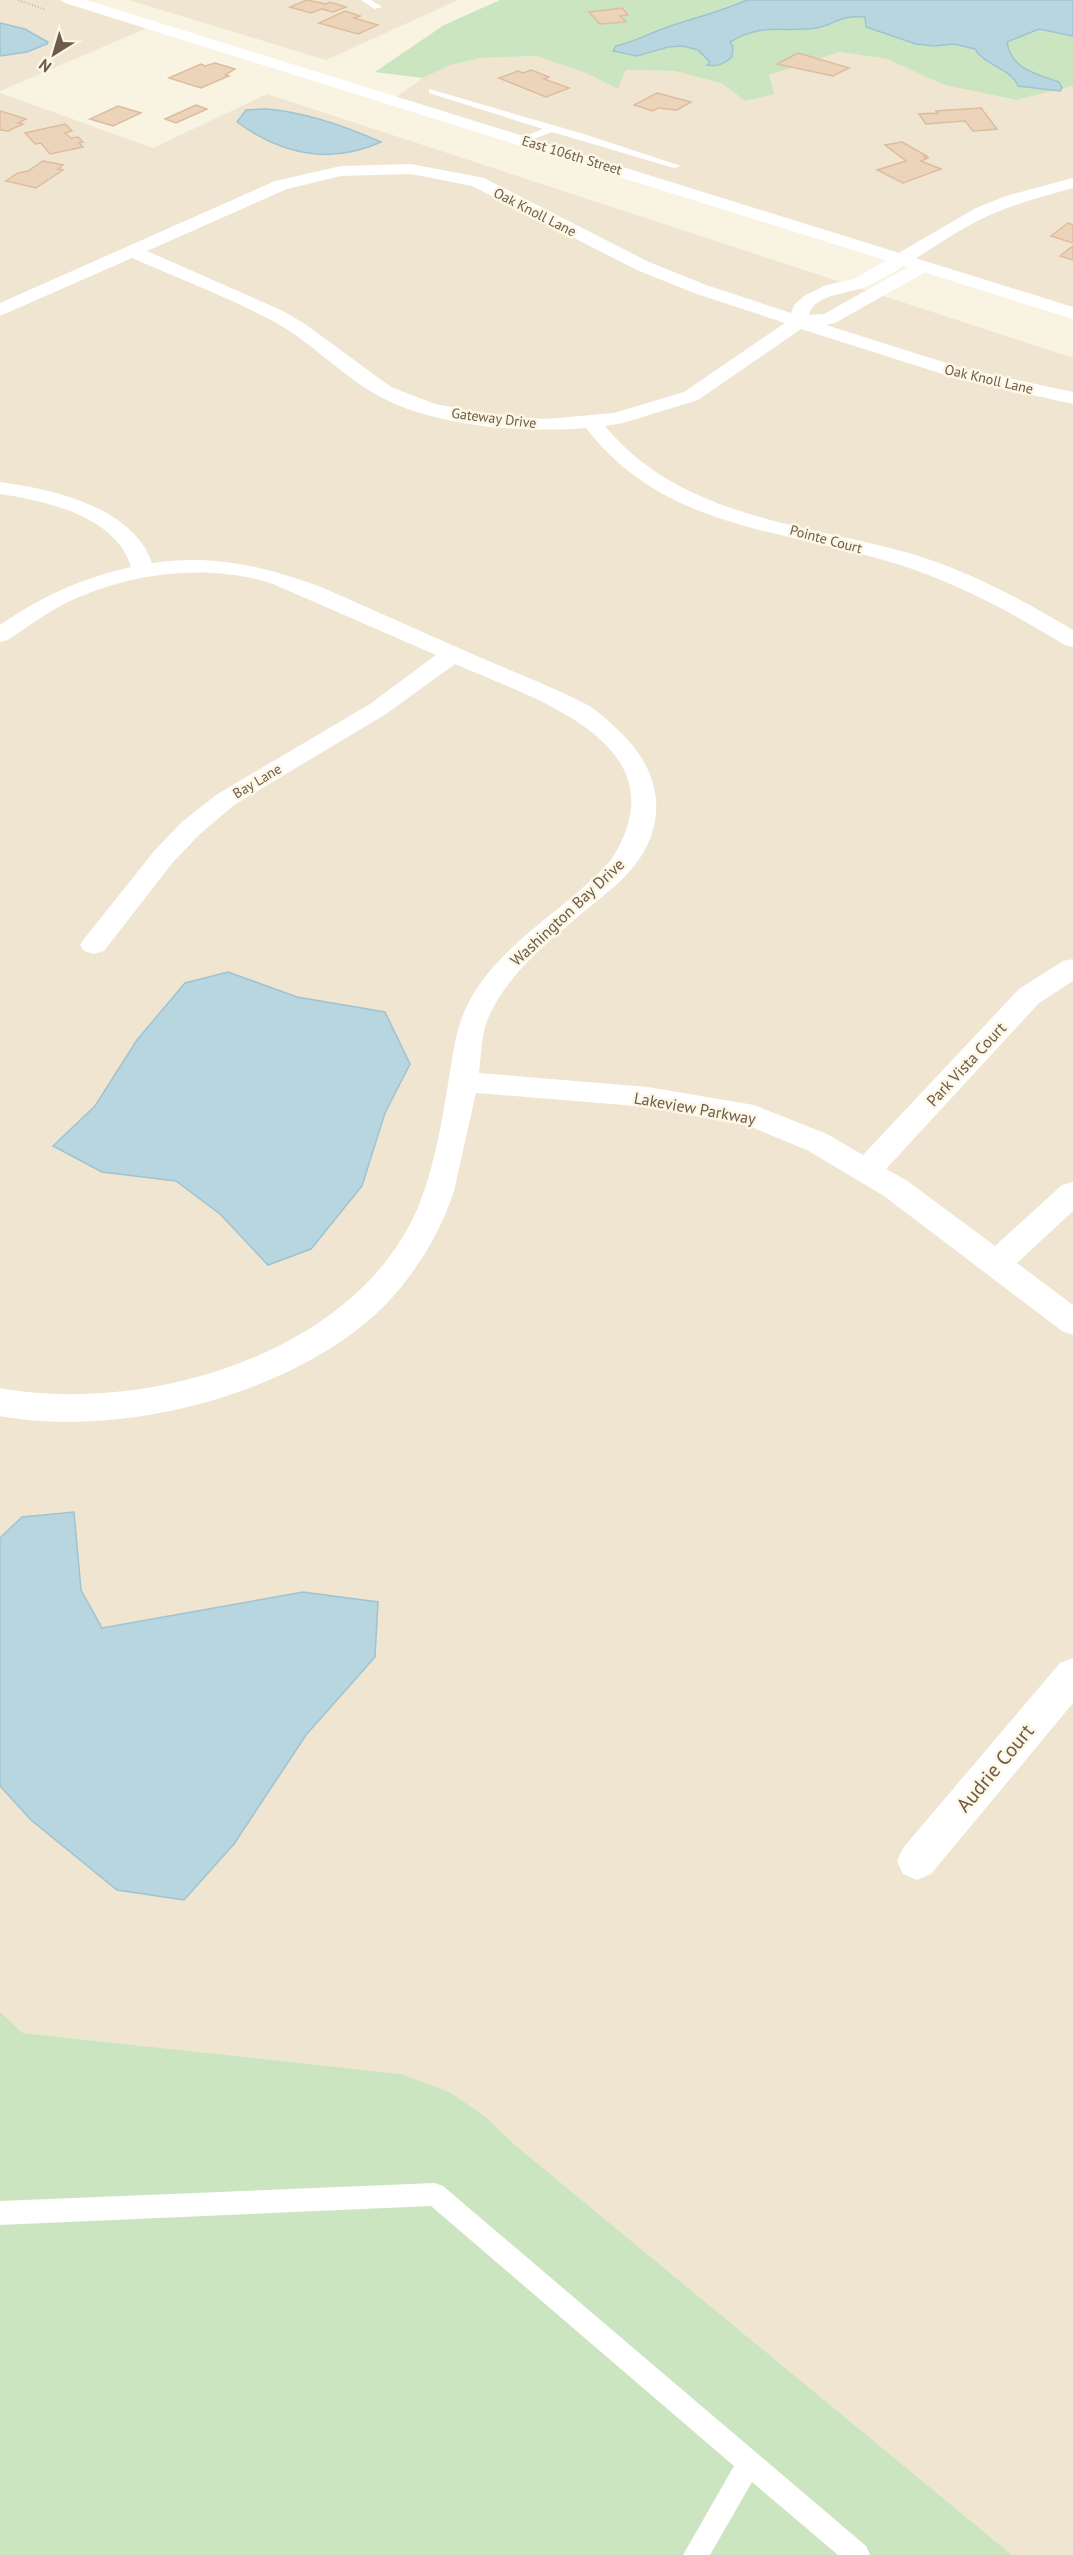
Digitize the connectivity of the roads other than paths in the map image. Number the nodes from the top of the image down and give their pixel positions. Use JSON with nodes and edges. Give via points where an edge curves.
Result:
{"nodes":[{"id":1,"x":70,"y":0,"type":"edge"},
{"id":2,"x":365,"y":0,"type":"edge"},
{"id":3,"x":378,"y":7,"type":"dead end"},
{"id":4,"x":432,"y":91,"type":"dead end"},
{"id":5,"x":551,"y":129,"type":"junction"},
{"id":6,"x":523,"y":140,"type":"junction"},
{"id":7,"x":677,"y":166,"type":"dead end"},
{"id":8,"x":1073,"y":183,"type":"edge"},
{"id":9,"x":132,"y":251,"type":"junction"},
{"id":10,"x":902,"y":259,"type":"junction"},
{"id":11,"x":923,"y":266,"type":"junction"},
{"id":12,"x":0,"y":310,"type":"edge"},
{"id":13,"x":1073,"y":313,"type":"edge"},
{"id":14,"x":799,"y":322,"type":"junction"},
{"id":15,"x":1073,"y":398,"type":"edge"},
{"id":16,"x":591,"y":422,"type":"junction"},
{"id":17,"x":0,"y":488,"type":"edge"},
{"id":18,"x":144,"y":572,"type":"junction"},
{"id":19,"x":0,"y":635,"type":"edge"},
{"id":20,"x":1073,"y":640,"type":"edge"},
{"id":21,"x":453,"y":654,"type":"junction"},
{"id":22,"x":94,"y":945,"type":"dead end"},
{"id":23,"x":1073,"y":968,"type":"edge"},
{"id":24,"x":463,"y":1082,"type":"junction"},
{"id":25,"x":867,"y":1170,"type":"junction"},
{"id":26,"x":1073,"y":1192,"type":"edge"},
{"id":27,"x":994,"y":1264,"type":"junction"},
{"id":28,"x":1073,"y":1322,"type":"edge"},
{"id":29,"x":0,"y":1402,"type":"edge"},
{"id":30,"x":1073,"y":1675,"type":"edge"},
{"id":31,"x":917,"y":1861,"type":"dead end"},
{"id":32,"x":0,"y":2213,"type":"edge"},
{"id":33,"x":748,"y":2463,"type":"junction"},
{"id":34,"x":696,"y":2555,"type":"edge"},
{"id":35,"x":856,"y":2555,"type":"edge"}],
"edges":[{"from":1,"to":6,"type":"main road","name":"East 106th Street"},
{"from":2,"to":3,"type":"lane"},
{"from":4,"to":5,"type":"lane"},
{"from":5,"to":6,"type":"lane"},
{"from":5,"to":7,"type":"lane"},
{"from":6,"to":10,"type":"main road","name":"East 106th Street"},
{"from":8,"to":10,"type":"street","name":"Gateway Drive","via":[[982,212]]},
{"from":9,"to":12,"type":"street","name":"Oak Knoll Lane"},
{"from":9,"to":14,"type":"street","name":"Oak Knoll Lane","via":[[303,178],[341,171],[411,168],[478,183],[643,266]]},
{"from":9,"to":16,"type":"street","name":"Gateway Drive","via":[[276,315],[384,391],[407,400],[457,416],[499,422]]},
{"from":10,"to":11,"type":"main road","name":"East 106th Street"},
{"from":10,"to":14,"type":"street","name":"Gateway Drive","via":[[860,283],[832,289],[811,300],[801,309]]},
{"from":11,"to":13,"type":"main road","name":"East 106th Street"},
{"from":11,"to":14,"type":"street","name":"Gateway Drive","via":[[828,319]]},
{"from":14,"to":15,"type":"street","name":"Oak Knoll Lane","via":[[949,370]]},
{"from":14,"to":16,"type":"street","name":"Gateway Drive","via":[[691,396],[616,419]]},
{"from":16,"to":20,"type":"street","name":"Pointe Court","via":[[639,472],[689,499],[759,522],[902,559],[962,580],[989,591]]},
{"from":17,"to":18,"type":"street","via":[[42,496],[102,520],[135,548]]},
{"from":18,"to":19,"type":"street","name":"Washington Bay Drive","via":[[84,586],[57,598]]},
{"from":18,"to":21,"type":"street","name":"Washington Bay Drive","via":[[202,568],[271,576]]},
{"from":21,"to":22,"type":"street","name":"Bay Lane","via":[[378,709],[225,800],[164,856]]},
{"from":21,"to":24,"type":"street","name":"Washington Bay Drive","via":[[579,710],[603,726],[622,745],[646,792],[640,831],[618,869],[490,987],[473,1019]]},
{"from":23,"to":25,"type":"street","name":"Park Vista Court","via":[[1029,996]]},
{"from":24,"to":25,"type":"street","name":"Lakeview Parkway","via":[[648,1097],[754,1116],[817,1142]]},
{"from":24,"to":29,"type":"street","name":"Washington Bay Drive","via":[[445,1172],[433,1209],[414,1245],[392,1276],[361,1308],[321,1338],[218,1386],[169,1399],[51,1410]]},
{"from":25,"to":27,"type":"street","name":"Lakeview Parkway"},
{"from":26,"to":27,"type":"street"},
{"from":27,"to":28,"type":"street","name":"Lakeview Parkway"},
{"from":30,"to":31,"type":"street","name":"Audrie Court"},
{"from":32,"to":33,"type":"lane","via":[[435,2194]]},
{"from":33,"to":34,"type":"lane"},
{"from":33,"to":35,"type":"lane"}]}
